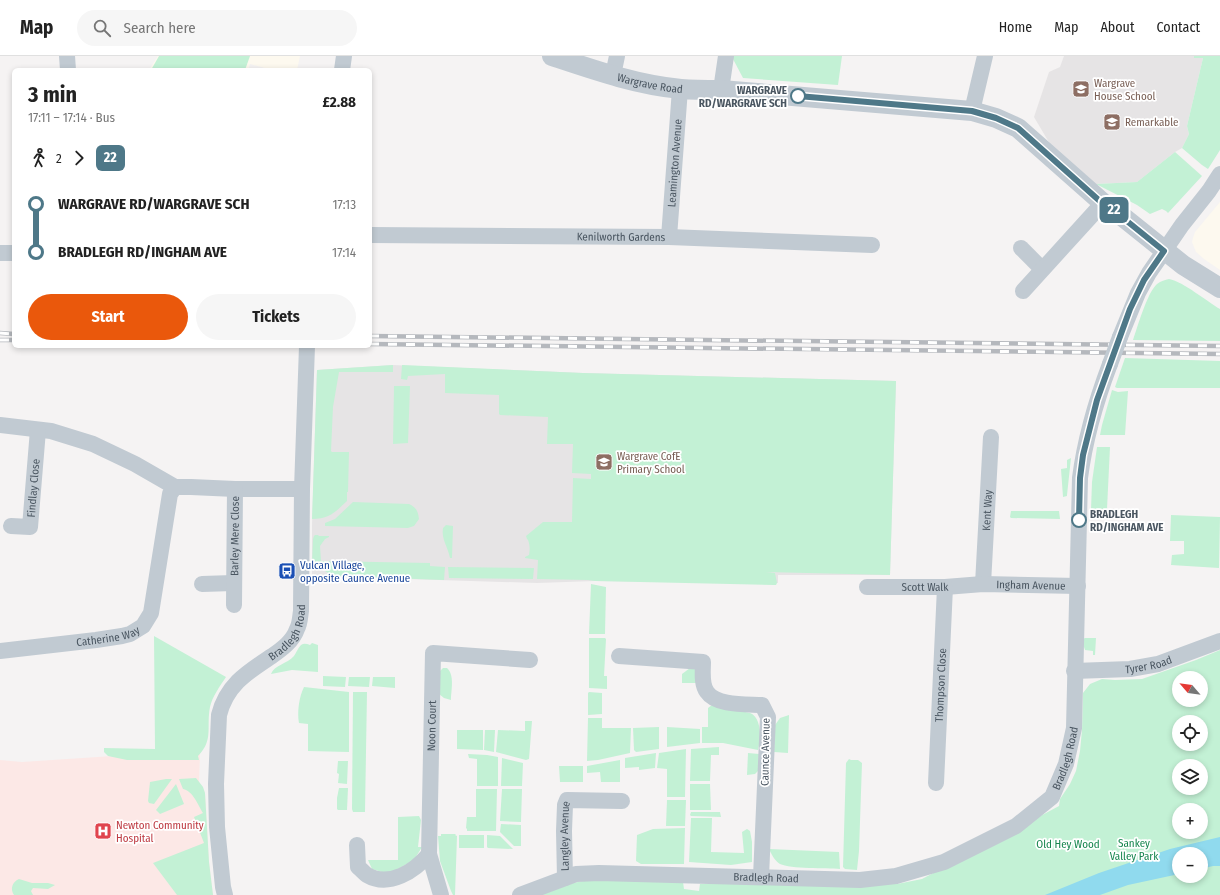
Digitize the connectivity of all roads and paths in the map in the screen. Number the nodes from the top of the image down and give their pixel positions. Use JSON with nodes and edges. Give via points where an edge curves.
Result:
{"nodes":[{"id":1,"x":68,"y":56,"type":"edge"},
{"id":2,"x":344,"y":56,"type":"edge"},
{"id":3,"x":552,"y":56,"type":"edge"},
{"id":4,"x":617,"y":56,"type":"edge"},
{"id":5,"x":726,"y":56,"type":"edge"},
{"id":6,"x":985,"y":56,"type":"edge"},
{"id":7,"x":68,"y":68,"type":"edge"},
{"id":8,"x":342,"y":68,"type":"edge"},
{"id":9,"x":613,"y":75,"type":"junction"},
{"id":10,"x":680,"y":89,"type":"junction"},
{"id":11,"x":721,"y":90,"type":"junction"},
{"id":12,"x":972,"y":111,"type":"junction"},
{"id":13,"x":1220,"y":174,"type":"edge"},
{"id":14,"x":1102,"y":203,"type":"junction"},
{"id":15,"x":372,"y":235,"type":"edge"},
{"id":16,"x":669,"y":237,"type":"junction"},
{"id":17,"x":872,"y":245,"type":"dead end"},
{"id":18,"x":1021,"y":248,"type":"dead end"},
{"id":19,"x":1164,"y":251,"type":"junction"},
{"id":20,"x":0,"y":253,"type":"edge"},
{"id":21,"x":12,"y":253,"type":"edge"},
{"id":22,"x":1042,"y":269,"type":"junction"},
{"id":23,"x":1220,"y":288,"type":"edge"},
{"id":24,"x":1023,"y":291,"type":"dead end"},
{"id":25,"x":307,"y":349,"type":"edge"},
{"id":26,"x":0,"y":425,"type":"edge"},
{"id":27,"x":38,"y":430,"type":"junction"},
{"id":28,"x":991,"y":437,"type":"dead end"},
{"id":29,"x":175,"y":487,"type":"junction"},
{"id":30,"x":235,"y":489,"type":"junction"},
{"id":31,"x":302,"y":489,"type":"junction"},
{"id":32,"x":11,"y":526,"type":"dead end"},
{"id":33,"x":233,"y":583,"type":"junction"},
{"id":34,"x":202,"y":584,"type":"dead end"},
{"id":35,"x":983,"y":584,"type":"junction"},
{"id":36,"x":1078,"y":586,"type":"junction"},
{"id":37,"x":867,"y":587,"type":"dead end"},
{"id":38,"x":945,"y":587,"type":"junction"},
{"id":39,"x":234,"y":605,"type":"dead end"},
{"id":40,"x":1220,"y":641,"type":"edge"},
{"id":41,"x":0,"y":651,"type":"edge"},
{"id":42,"x":619,"y":656,"type":"dead end"},
{"id":43,"x":530,"y":660,"type":"dead end"},
{"id":44,"x":1074,"y":671,"type":"junction"},
{"id":45,"x":936,"y":783,"type":"dead end"},
{"id":46,"x":622,"y":801,"type":"dead end"},
{"id":47,"x":357,"y":845,"type":"dead end"},
{"id":48,"x":429,"y":854,"type":"junction"},
{"id":49,"x":761,"y":877,"type":"junction"},
{"id":50,"x":565,"y":878,"type":"junction"},
{"id":51,"x":225,"y":895,"type":"edge"},
{"id":52,"x":441,"y":895,"type":"edge"},
{"id":53,"x":520,"y":895,"type":"edge"}],
"edges":[{"from":1,"to":7,"type":"street"},
{"from":2,"to":8,"type":"street"},
{"from":3,"to":9,"type":"street","name":"Wargrave Road"},
{"from":4,"to":9,"type":"street"},
{"from":5,"to":11,"type":"street"},
{"from":6,"to":12,"type":"street"},
{"from":9,"to":10,"type":"street","name":"Wargrave Road"},
{"from":10,"to":11,"type":"street","name":"Wargrave Road"},
{"from":10,"to":16,"type":"street","name":"Leamington Avenue"},
{"from":11,"to":12,"type":"street","name":"Wargrave Road"},
{"from":12,"to":14,"type":"street","name":"Wargrave Road","via":[[1018,128]]},
{"from":13,"to":19,"type":"street","name":"Bradlegh Road"},
{"from":14,"to":19,"type":"street","name":"Wargrave Road"},
{"from":14,"to":22,"type":"street"},
{"from":15,"to":16,"type":"street","name":"Kenilworth Gardens"},
{"from":16,"to":17,"type":"street","name":"Kenilworth Gardens"},
{"from":18,"to":22,"type":"street"},
{"from":19,"to":23,"type":"street","name":"Wargrave Road"},
{"from":19,"to":36,"type":"street","name":"Bradlegh Road","bridge":true,"via":[[1138,292],[1093,414],[1080,478]]},
{"from":20,"to":21,"type":"street"},
{"from":22,"to":24,"type":"street"},
{"from":25,"to":31,"type":"street","name":"Bradlegh Road"},
{"from":26,"to":27,"type":"street"},
{"from":27,"to":29,"type":"street","via":[[51,431],[93,444]]},
{"from":27,"to":32,"type":"street","name":"Findlay Close","via":[[30,527]]},
{"from":28,"to":35,"type":"street","name":"Kent Way"},
{"from":29,"to":30,"type":"street"},
{"from":29,"to":41,"type":"street","name":"Catherine Way","via":[[170,494],[151,613],[143,626],[130,634],[96,640]]},
{"from":30,"to":31,"type":"street"},
{"from":30,"to":33,"type":"street","name":"Barley Mere Close"},
{"from":31,"to":51,"type":"street","name":"Bradlegh Road","via":[[301,611],[298,629],[282,649],[232,687],[227,693],[220,714],[216,779],[217,827]]},
{"from":33,"to":34,"type":"street","name":"Barley Mere Close"},
{"from":33,"to":39,"type":"street","name":"Barley Mere Close"},
{"from":35,"to":36,"type":"street","name":"Ingham Avenue"},
{"from":35,"to":38,"type":"street","name":"Scott Walk"},
{"from":36,"to":44,"type":"street","name":"Bradlegh Road"},
{"from":37,"to":38,"type":"street","name":"Scott Walk"},
{"from":38,"to":45,"type":"street","name":"Thompson Close"},
{"from":40,"to":44,"type":"street","name":"Tyrer Road","via":[[1158,664],[1130,669]]},
{"from":42,"to":49,"type":"street","name":"Caunce Avenue","via":[[703,662],[703,681],[707,692],[713,698],[722,702],[762,705],[768,717]]},
{"from":43,"to":48,"type":"street","name":"Noon Court","via":[[433,653]]},
{"from":44,"to":49,"type":"street","name":"Bradlegh Road","via":[[1074,728],[1066,764],[1052,797],[1016,826],[944,862],[896,876],[860,880]]},
{"from":46,"to":50,"type":"street","name":"Langley Avenue","via":[[567,800],[564,831]]},
{"from":47,"to":48,"type":"street","via":[[358,867],[367,875],[379,880],[392,879],[404,874],[421,863]]},
{"from":48,"to":52,"type":"street","name":"Noon Court"},
{"from":49,"to":50,"type":"street","name":"Bradlegh Road","via":[[599,873],[576,874]]},
{"from":50,"to":53,"type":"street","name":"Bradlegh Road"}]}
